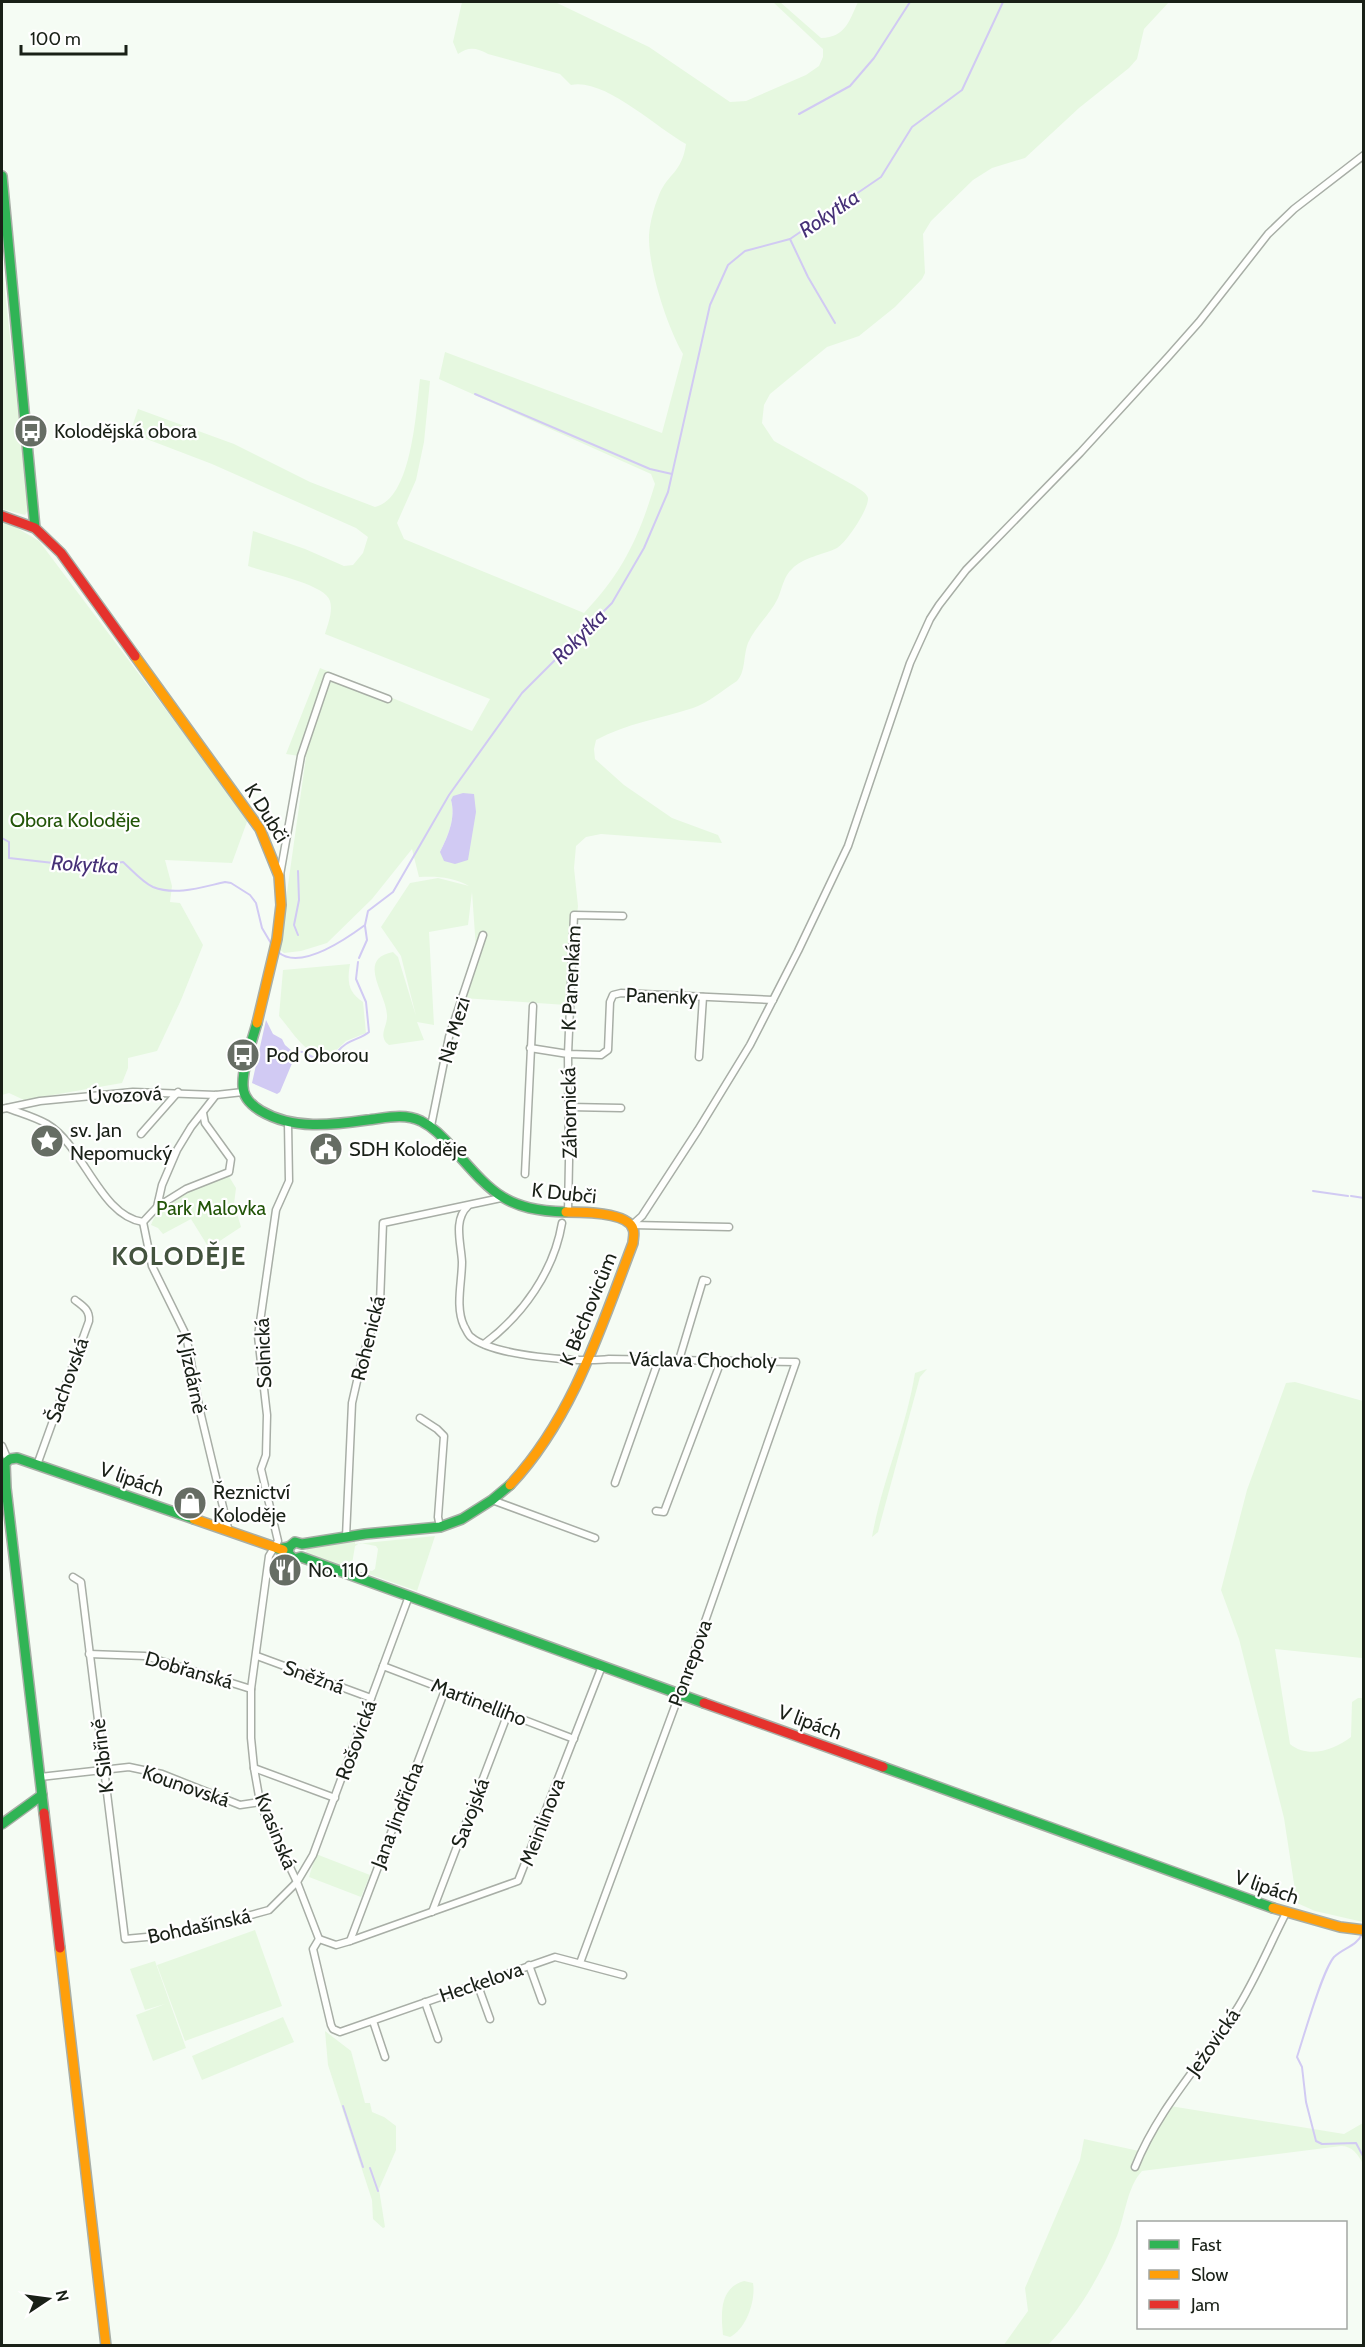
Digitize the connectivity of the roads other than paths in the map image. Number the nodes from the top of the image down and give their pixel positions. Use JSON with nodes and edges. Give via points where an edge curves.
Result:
{"nodes":[{"id":1,"x":1364,"y":155,"type":"edge"},
{"id":2,"x":2,"y":176,"type":"edge"},
{"id":3,"x":2,"y":516,"type":"edge"},
{"id":4,"x":35,"y":528,"type":"junction"},
{"id":5,"x":388,"y":699,"type":"dead end"},
{"id":6,"x":279,"y":876,"type":"junction"},
{"id":7,"x":623,"y":916,"type":"dead end"},
{"id":8,"x":483,"y":935,"type":"dead end"},
{"id":9,"x":703,"y":997,"type":"junction"},
{"id":10,"x":773,"y":1000,"type":"junction"},
{"id":11,"x":533,"y":1006,"type":"dead end"},
{"id":12,"x":530,"y":1048,"type":"junction"},
{"id":13,"x":568,"y":1054,"type":"junction"},
{"id":14,"x":699,"y":1057,"type":"dead end"},
{"id":15,"x":178,"y":1092,"type":"junction"},
{"id":16,"x":243,"y":1092,"type":"junction"},
{"id":17,"x":216,"y":1095,"type":"junction"},
{"id":18,"x":569,"y":1107,"type":"junction"},
{"id":19,"x":4,"y":1108,"type":"edge"},
{"id":20,"x":621,"y":1108,"type":"dead end"},
{"id":21,"x":203,"y":1113,"type":"junction"},
{"id":22,"x":288,"y":1123,"type":"junction"},
{"id":23,"x":431,"y":1126,"type":"junction"},
{"id":24,"x":141,"y":1134,"type":"dead end"},
{"id":25,"x":525,"y":1174,"type":"dead end"},
{"id":26,"x":501,"y":1198,"type":"junction"},
{"id":27,"x":468,"y":1206,"type":"junction"},
{"id":28,"x":157,"y":1207,"type":"junction"},
{"id":29,"x":568,"y":1212,"type":"junction"},
{"id":30,"x":143,"y":1222,"type":"junction"},
{"id":31,"x":562,"y":1223,"type":"dead end"},
{"id":32,"x":632,"y":1225,"type":"junction"},
{"id":33,"x":729,"y":1227,"type":"dead end"},
{"id":34,"x":707,"y":1281,"type":"dead end"},
{"id":35,"x":75,"y":1300,"type":"dead end"},
{"id":36,"x":484,"y":1344,"type":"junction"},
{"id":37,"x":658,"y":1359,"type":"junction"},
{"id":38,"x":679,"y":1359,"type":"junction"},
{"id":39,"x":721,"y":1361,"type":"junction"},
{"id":40,"x":588,"y":1362,"type":"junction"},
{"id":41,"x":796,"y":1362,"type":"joint"},
{"id":42,"x":420,"y":1418,"type":"dead end"},
{"id":43,"x":2,"y":1446,"type":"edge"},
{"id":44,"x":2,"y":1450,"type":"edge"},
{"id":45,"x":8,"y":1460,"type":"junction"},
{"id":46,"x":37,"y":1465,"type":"junction"},
{"id":47,"x":615,"y":1483,"type":"dead end"},
{"id":48,"x":492,"y":1500,"type":"junction"},
{"id":49,"x":656,"y":1511,"type":"dead end"},
{"id":50,"x":440,"y":1527,"type":"junction"},
{"id":51,"x":229,"y":1532,"type":"junction"},
{"id":52,"x":346,"y":1537,"type":"junction"},
{"id":53,"x":594,"y":1538,"type":"dead end"},
{"id":54,"x":302,"y":1544,"type":"junction"},
{"id":55,"x":276,"y":1548,"type":"junction"},
{"id":56,"x":288,"y":1549,"type":"junction"},
{"id":57,"x":302,"y":1557,"type":"junction"},
{"id":58,"x":73,"y":1577,"type":"dead end"},
{"id":59,"x":409,"y":1596,"type":"junction"},
{"id":60,"x":89,"y":1653,"type":"junction"},
{"id":61,"x":257,"y":1656,"type":"junction"},
{"id":62,"x":383,"y":1666,"type":"junction"},
{"id":63,"x":602,"y":1666,"type":"junction"},
{"id":64,"x":251,"y":1689,"type":"junction"},
{"id":65,"x":445,"y":1690,"type":"junction"},
{"id":66,"x":679,"y":1695,"type":"junction"},
{"id":67,"x":371,"y":1698,"type":"junction"},
{"id":68,"x":508,"y":1713,"type":"junction"},
{"id":69,"x":574,"y":1739,"type":"junction"},
{"id":70,"x":254,"y":1768,"type":"junction"},
{"id":71,"x":104,"y":1769,"type":"junction"},
{"id":72,"x":40,"y":1777,"type":"junction"},
{"id":73,"x":42,"y":1795,"type":"junction"},
{"id":74,"x":335,"y":1798,"type":"junction"},
{"id":75,"x":260,"y":1802,"type":"junction"},
{"id":76,"x":2,"y":1824,"type":"edge"},
{"id":77,"x":297,"y":1882,"type":"junction"},
{"id":78,"x":432,"y":1912,"type":"junction"},
{"id":79,"x":1286,"y":1913,"type":"junction"},
{"id":80,"x":1362,"y":1930,"type":"edge"},
{"id":81,"x":124,"y":1939,"type":"joint"},
{"id":82,"x":319,"y":1939,"type":"junction"},
{"id":83,"x":350,"y":1941,"type":"junction"},
{"id":84,"x":580,"y":1963,"type":"junction"},
{"id":85,"x":529,"y":1965,"type":"junction"},
{"id":86,"x":623,"y":1975,"type":"dead end"},
{"id":87,"x":477,"y":1983,"type":"junction"},
{"id":88,"x":542,"y":2001,"type":"dead end"},
{"id":89,"x":425,"y":2002,"type":"junction"},
{"id":90,"x":490,"y":2019,"type":"dead end"},
{"id":91,"x":373,"y":2021,"type":"junction"},
{"id":92,"x":340,"y":2032,"type":"joint"},
{"id":93,"x":438,"y":2039,"type":"dead end"},
{"id":94,"x":385,"y":2057,"type":"dead end"},
{"id":95,"x":1135,"y":2167,"type":"dead end"},
{"id":96,"x":106,"y":2346,"type":"edge"}],
"edges":[{"from":1,"to":10,"type":"street","via":[[1268,234],[1168,357],[966,570],[939,605],[910,663],[848,846]]},
{"from":2,"to":4,"type":"street"},
{"from":3,"to":4,"type":"street"},
{"from":4,"to":6,"type":"street","name":"K Dubči","via":[[61,553],[260,829]]},
{"from":5,"to":6,"type":"street","via":[[328,676],[301,756]]},
{"from":6,"to":16,"type":"street","name":"K Dubči","via":[[277,939],[246,1063]]},
{"from":7,"to":13,"type":"street","name":"K Panenkám","via":[[574,915]]},
{"from":8,"to":23,"type":"street","name":"Na Mezi","via":[[449,1037]]},
{"from":9,"to":10,"type":"street","name":"Panenky"},
{"from":9,"to":13,"type":"street","name":"Panenky","via":[[613,995],[608,1050],[601,1055]]},
{"from":9,"to":14,"type":"street"},
{"from":10,"to":32,"type":"street","via":[[698,1131],[642,1216]]},
{"from":11,"to":12,"type":"street","name":"Záhornická"},
{"from":12,"to":13,"type":"street","name":"Záhornická"},
{"from":12,"to":25,"type":"street","name":"Záhornická"},
{"from":13,"to":18,"type":"street","name":"Záhornická"},
{"from":15,"to":17,"type":"street","name":"Úvozová"},
{"from":15,"to":19,"type":"street","name":"Úvozová","via":[[133,1092]]},
{"from":15,"to":24,"type":"street"},
{"from":16,"to":17,"type":"street","name":"Úvozová"},
{"from":16,"to":22,"type":"street","via":[[253,1106]]},
{"from":17,"to":21,"type":"street"},
{"from":18,"to":20,"type":"street"},
{"from":18,"to":29,"type":"street","name":"Záhornická"},
{"from":19,"to":30,"type":"street","via":[[48,1124],[78,1155],[113,1206],[134,1221]]},
{"from":21,"to":28,"type":"street","via":[[177,1150]]},
{"from":21,"to":28,"type":"street","via":[[204,1123],[231,1159],[229,1172],[186,1189]]},
{"from":22,"to":23,"type":"street","via":[[325,1125],[407,1117]]},
{"from":22,"to":55,"type":"street","name":"Solnická","via":[[289,1181],[276,1210],[258,1336],[267,1415],[266,1455],[261,1469],[277,1533]]},
{"from":23,"to":26,"type":"street","name":"K Dubči"},
{"from":26,"to":27,"type":"street","name":"Rohenická"},
{"from":26,"to":29,"type":"street","name":"K Dubči","via":[[532,1210]]},
{"from":27,"to":36,"type":"street","via":[[460,1214],[459,1224],[461,1319],[470,1336]]},
{"from":27,"to":52,"type":"street","name":"Rohenická","via":[[383,1223],[380,1303],[352,1402]]},
{"from":28,"to":30,"type":"street"},
{"from":29,"to":32,"type":"street","name":"K Dubči","via":[[616,1217]]},
{"from":30,"to":51,"type":"street","name":"K Jízdárně","via":[[155,1274],[186,1335]]},
{"from":31,"to":36,"type":"street","via":[[559,1241],[538,1288]]},
{"from":32,"to":33,"type":"street"},
{"from":32,"to":40,"type":"street","name":"K Běchovicům","via":[[633,1243]]},
{"from":34,"to":38,"type":"street","via":[[703,1280]]},
{"from":35,"to":46,"type":"street","name":"Šachovská","via":[[86,1309],[89,1321]]},
{"from":36,"to":40,"type":"street","name":"Václava Chocholy","via":[[499,1350]]},
{"from":37,"to":38,"type":"street","name":"Václava Chocholy"},
{"from":37,"to":40,"type":"street","name":"Václava Chocholy"},
{"from":37,"to":47,"type":"street"},
{"from":38,"to":39,"type":"street","name":"Václava Chocholy"},
{"from":39,"to":41,"type":"street","name":"Václava Chocholy"},
{"from":39,"to":49,"type":"street","via":[[664,1512]]},
{"from":40,"to":48,"type":"street","name":"K Běchovicům","via":[[549,1434],[526,1467]]},
{"from":41,"to":66,"type":"street","name":"Ponrepova"},
{"from":42,"to":50,"type":"street","via":[[444,1436]]},
{"from":43,"to":44,"type":"street"},
{"from":44,"to":45,"type":"street"},
{"from":45,"to":46,"type":"street","name":"V lipách","via":[[17,1458]]},
{"from":45,"to":72,"type":"street","via":[[6,1488]]},
{"from":46,"to":51,"type":"street","name":"V lipách"},
{"from":48,"to":50,"type":"street","name":"K Běchovicům","via":[[462,1519]]},
{"from":48,"to":53,"type":"street"},
{"from":50,"to":52,"type":"street","name":"K Běchovicům"},
{"from":51,"to":55,"type":"street","name":"V lipách"},
{"from":52,"to":54,"type":"street","name":"K Běchovicům"},
{"from":54,"to":56,"type":"street","via":[[296,1542]]},
{"from":54,"to":57,"type":"street"},
{"from":55,"to":56,"type":"street","name":"V lipách"},
{"from":55,"to":61,"type":"street","name":"Kvasinská","via":[[269,1556]]},
{"from":56,"to":57,"type":"street","via":[[294,1559]]},
{"from":57,"to":59,"type":"street","name":"V lipách"},
{"from":58,"to":60,"type":"street","name":"K Sibřině","via":[[81,1582]]},
{"from":59,"to":62,"type":"street","name":"Rošovická"},
{"from":59,"to":63,"type":"street","name":"V lipách"},
{"from":60,"to":64,"type":"street","name":"Dobřanská","via":[[145,1656]]},
{"from":60,"to":71,"type":"street","name":"K Sibřině"},
{"from":61,"to":64,"type":"street","name":"Kvasinská"},
{"from":61,"to":67,"type":"street","name":"Sněžná"},
{"from":62,"to":65,"type":"street","name":"Martinelliho"},
{"from":62,"to":67,"type":"street","name":"Rošovická"},
{"from":63,"to":66,"type":"street","name":"V lipách"},
{"from":63,"to":69,"type":"street","name":"Meinlinova"},
{"from":64,"to":70,"type":"street","name":"Kvasinská"},
{"from":65,"to":68,"type":"street","name":"Martinelliho"},
{"from":65,"to":83,"type":"street","name":"Jana Jindřicha"},
{"from":66,"to":79,"type":"street","name":"V lipách"},
{"from":66,"to":84,"type":"street","name":"Ponrepova"},
{"from":67,"to":74,"type":"street","name":"Rošovická"},
{"from":68,"to":69,"type":"street","name":"Martinelliho"},
{"from":68,"to":78,"type":"street","name":"Savojská"},
{"from":69,"to":78,"type":"street","name":"Meinlinova","via":[[521,1878],[514,1884]]},
{"from":70,"to":74,"type":"street"},
{"from":70,"to":75,"type":"street","name":"Kvasinská"},
{"from":71,"to":72,"type":"street","name":"Kounovská"},
{"from":71,"to":75,"type":"street","name":"Kounovská","via":[[142,1769],[240,1805]]},
{"from":71,"to":81,"type":"street","name":"K Sibřině"},
{"from":72,"to":73,"type":"street"},
{"from":73,"to":76,"type":"street"},
{"from":73,"to":96,"type":"street"},
{"from":74,"to":77,"type":"street","name":"Rošovická","via":[[312,1859]]},
{"from":75,"to":77,"type":"street","name":"Kvasinská"},
{"from":77,"to":81,"type":"street","name":"Bohdašínská","via":[[269,1910],[254,1915],[168,1935]]},
{"from":77,"to":82,"type":"street","name":"Kvasinská"},
{"from":78,"to":83,"type":"street","name":"Meinlinova"},
{"from":79,"to":80,"type":"street","name":"V lipách"},
{"from":79,"to":95,"type":"street","name":"Ježovická","via":[[1236,2011],[1170,2102]]},
{"from":82,"to":83,"type":"street","name":"Meinlinova","via":[[336,1945]]},
{"from":82,"to":92,"type":"street","name":"Kvasinská","via":[[313,1949],[318,1978],[331,2025]]},
{"from":84,"to":85,"type":"street","name":"Heckelova","via":[[555,1956]]},
{"from":84,"to":86,"type":"street","name":"Heckelova"},
{"from":85,"to":87,"type":"street","name":"Heckelova"},
{"from":85,"to":88,"type":"street"},
{"from":87,"to":89,"type":"street","name":"Heckelova"},
{"from":87,"to":90,"type":"street"},
{"from":89,"to":91,"type":"street","name":"Heckelova"},
{"from":89,"to":93,"type":"street"},
{"from":91,"to":92,"type":"street","name":"Heckelova"},
{"from":91,"to":94,"type":"street"}]}
